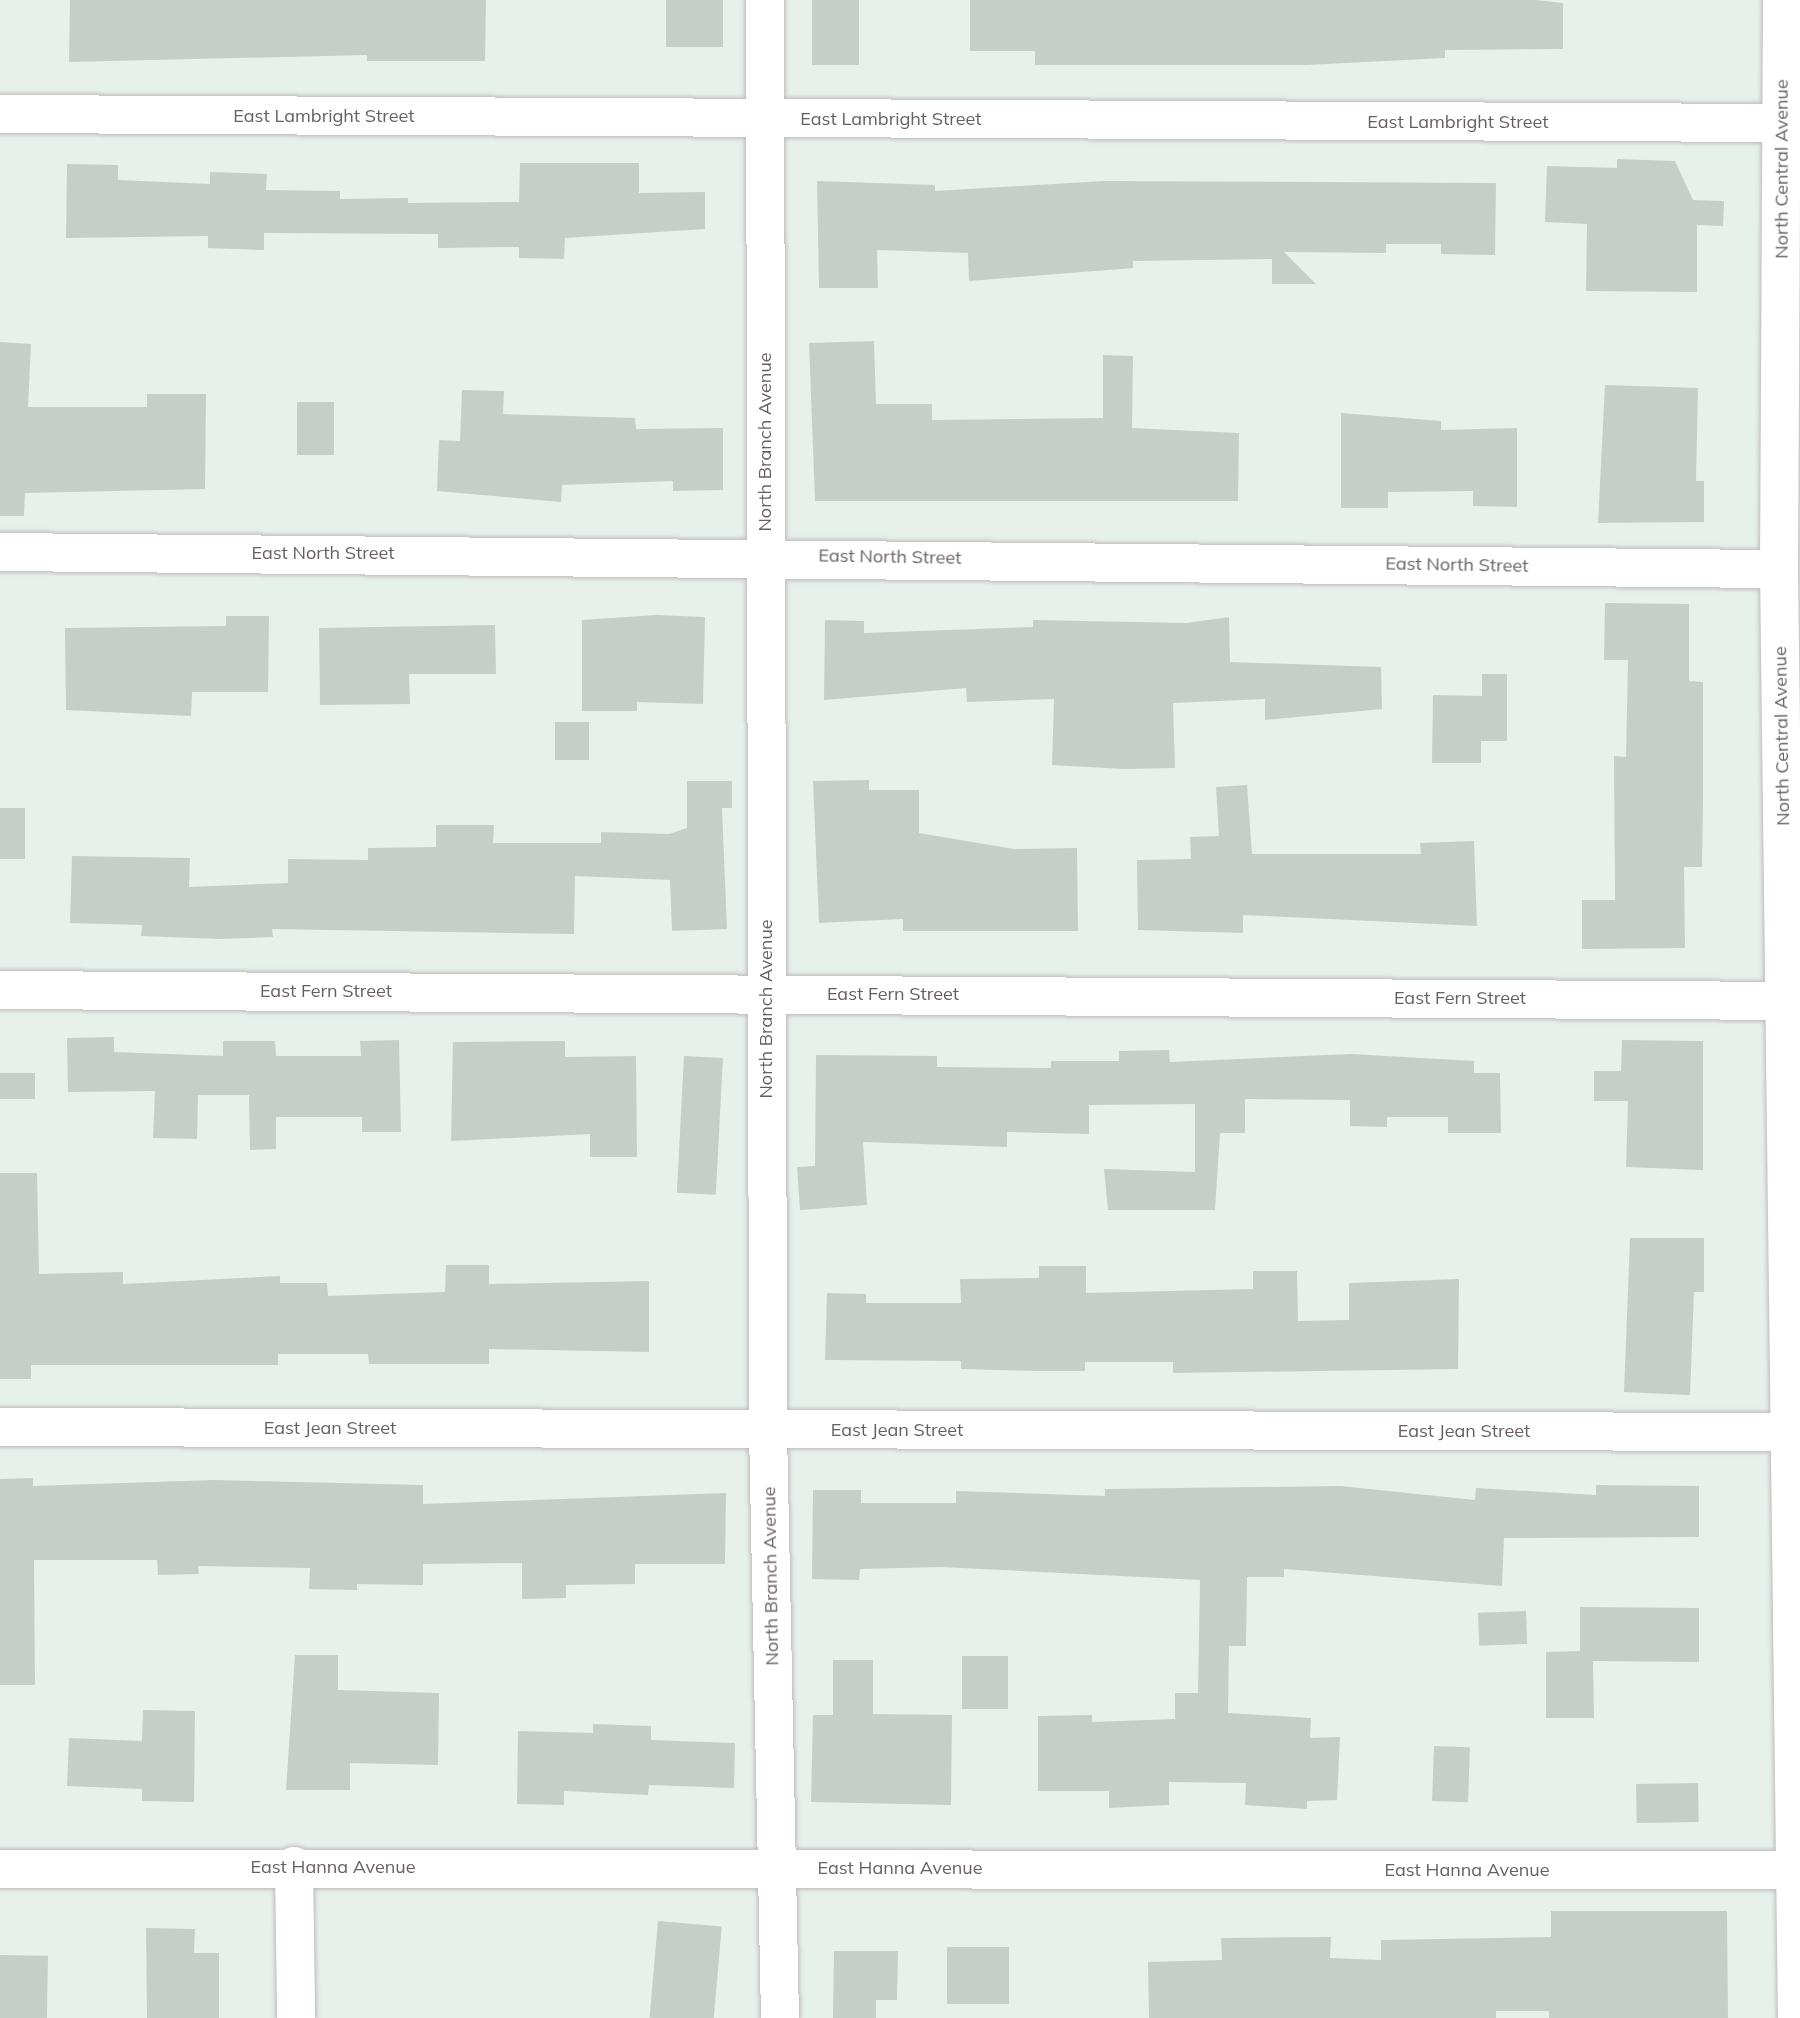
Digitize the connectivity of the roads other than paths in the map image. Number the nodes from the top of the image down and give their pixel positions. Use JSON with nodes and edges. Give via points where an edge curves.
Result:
{"nodes":[{"id":1,"x":765,"y":0,"type":"edge"},
{"id":2,"x":1782,"y":0,"type":"edge"},
{"id":3,"x":0,"y":114,"type":"edge"},
{"id":4,"x":763,"y":118,"type":"junction"},
{"id":5,"x":1788,"y":141,"type":"edge"},
{"id":6,"x":0,"y":552,"type":"edge"},
{"id":7,"x":765,"y":555,"type":"junction"},
{"id":8,"x":1779,"y":569,"type":"junction"},
{"id":9,"x":1790,"y":636,"type":"edge"},
{"id":10,"x":0,"y":990,"type":"edge"},
{"id":11,"x":766,"y":993,"type":"junction"},
{"id":12,"x":1786,"y":1001,"type":"junction"},
{"id":13,"x":1795,"y":1068,"type":"edge"},
{"id":14,"x":0,"y":1427,"type":"edge"},
{"id":15,"x":768,"y":1430,"type":"junction"},
{"id":16,"x":1795,"y":1432,"type":"junction"},
{"id":17,"x":294,"y":1866,"type":"junction"},
{"id":18,"x":778,"y":1868,"type":"junction"},
{"id":19,"x":0,"y":1869,"type":"edge"},
{"id":20,"x":1798,"y":1870,"type":"edge"},
{"id":21,"x":296,"y":2018,"type":"edge"},
{"id":22,"x":780,"y":2018,"type":"edge"},
{"id":23,"x":1797,"y":2018,"type":"edge"}],
"edges":[{"from":1,"to":4,"type":"street","name":"North Branch Avenue"},
{"from":2,"to":5,"type":"street","name":"North Central Avenue"},
{"from":3,"to":4,"type":"street","name":"East Lambright Street"},
{"from":4,"to":5,"type":"street","name":"East Lambright Street"},
{"from":4,"to":7,"type":"street","name":"North Branch Avenue"},
{"from":5,"to":8,"type":"street","name":"North Central Avenue"},
{"from":6,"to":7,"type":"street","name":"East North Street"},
{"from":7,"to":8,"type":"street","name":"East North Street"},
{"from":7,"to":11,"type":"street","name":"North Branch Avenue"},
{"from":8,"to":9,"type":"street","name":"North Central Avenue"},
{"from":9,"to":12,"type":"street","name":"North Central Avenue"},
{"from":10,"to":11,"type":"street","name":"East Fern Street"},
{"from":11,"to":12,"type":"street","name":"East Fern Street"},
{"from":11,"to":15,"type":"street","name":"North Branch Avenue"},
{"from":12,"to":13,"type":"street","name":"North Central Avenue"},
{"from":13,"to":16,"type":"street","name":"North Central Avenue"},
{"from":14,"to":15,"type":"street","name":"East Jean Street"},
{"from":15,"to":16,"type":"street","name":"East Jean Street"},
{"from":15,"to":18,"type":"street","name":"North Branch Avenue"},
{"from":16,"to":20,"type":"street","name":"North Central Avenue"},
{"from":17,"to":18,"type":"street","name":"East Hanna Avenue"},
{"from":17,"to":19,"type":"street","name":"East Hanna Avenue"},
{"from":17,"to":21,"type":"street"},
{"from":18,"to":20,"type":"street","name":"East Hanna Avenue"},
{"from":18,"to":22,"type":"street","name":"North Branch Avenue"},
{"from":20,"to":23,"type":"street","name":"North Central Avenue"}]}
